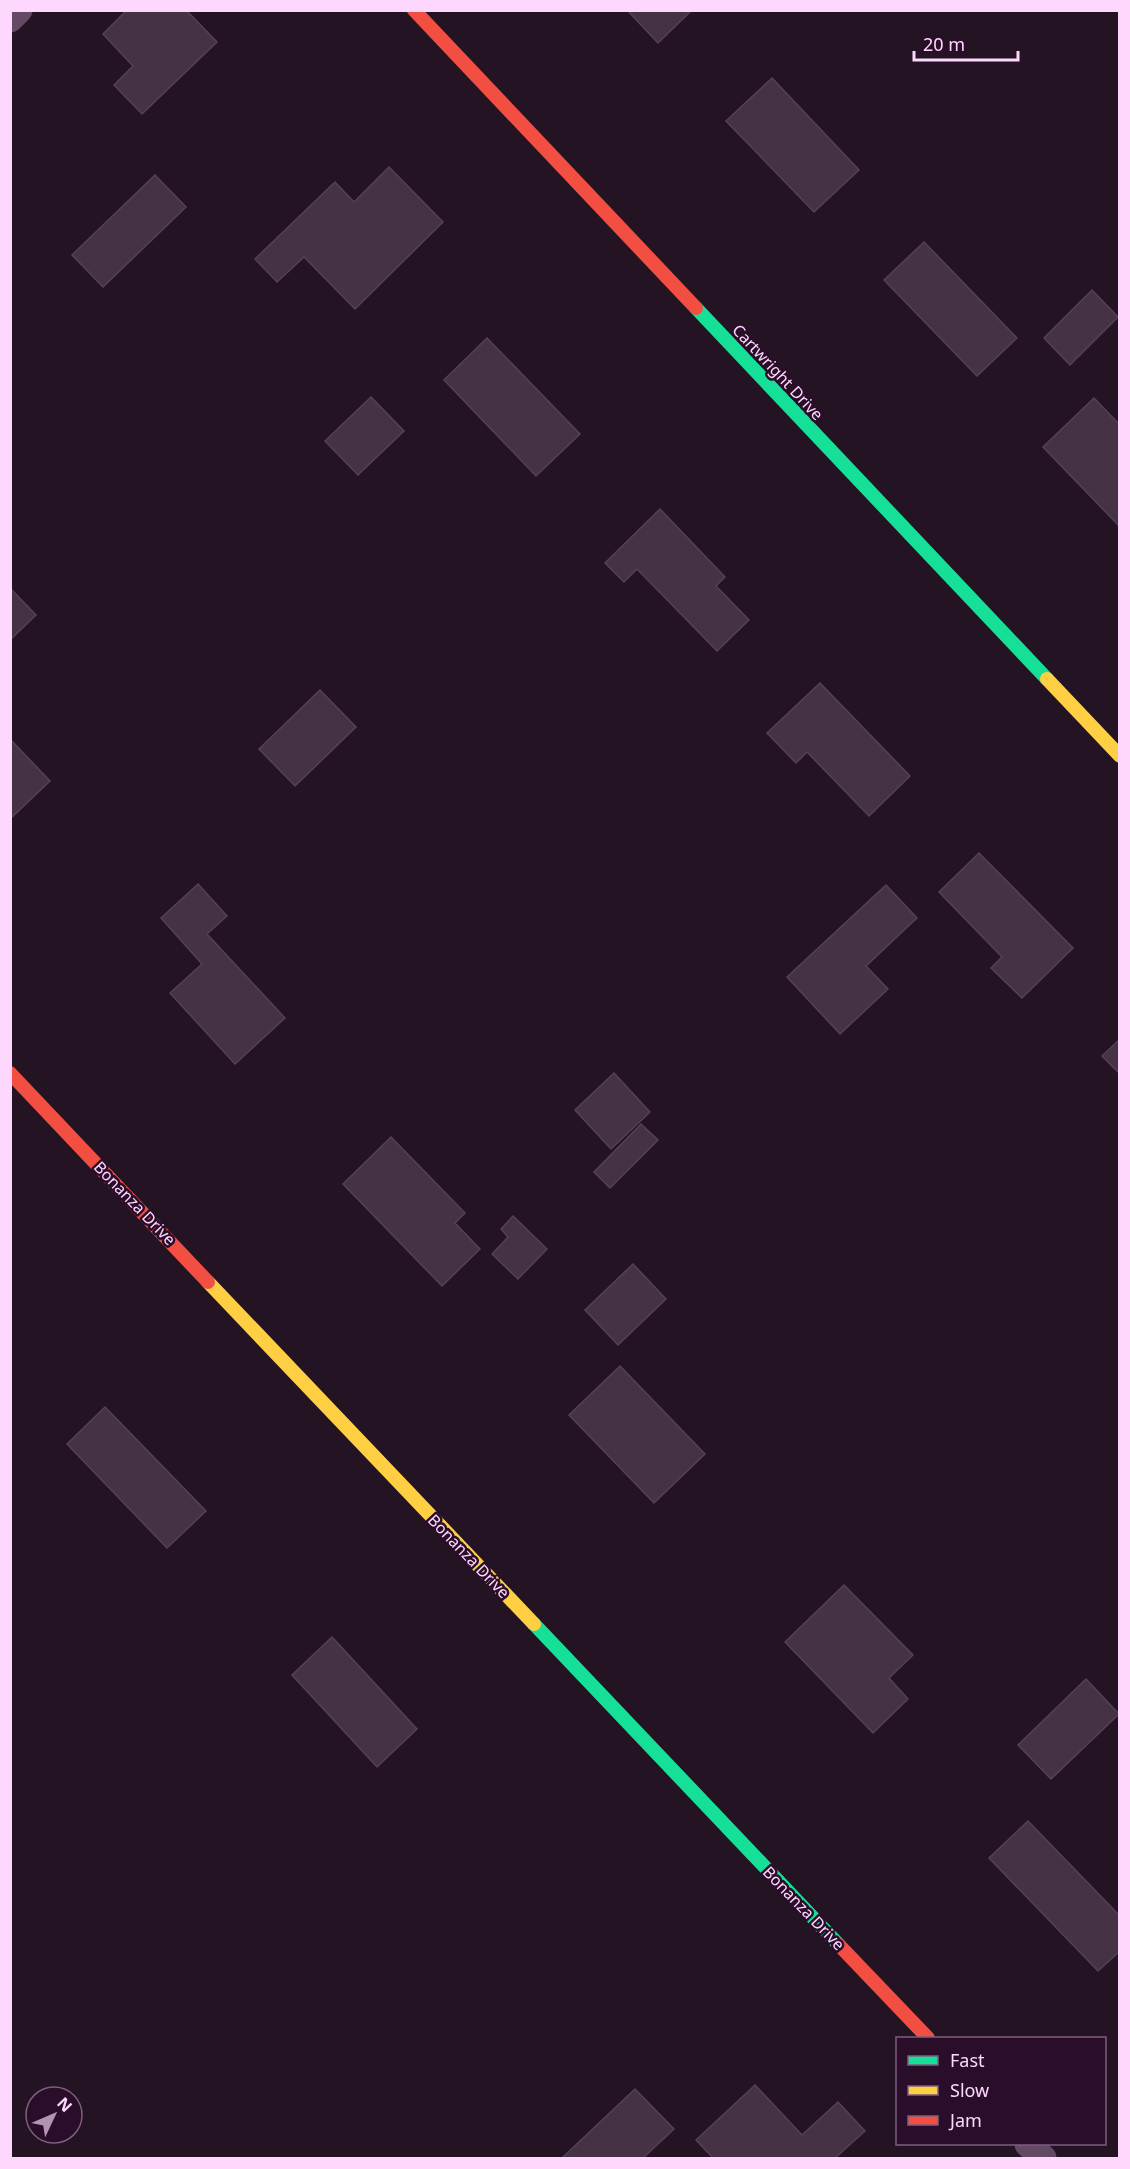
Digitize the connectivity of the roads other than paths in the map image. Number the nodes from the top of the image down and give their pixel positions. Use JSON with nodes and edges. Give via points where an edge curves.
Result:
{"nodes":[{"id":1,"x":19,"y":10,"type":"edge"},
{"id":2,"x":414,"y":10,"type":"edge"},
{"id":3,"x":10,"y":19,"type":"edge"},
{"id":4,"x":1119,"y":756,"type":"edge"},
{"id":5,"x":10,"y":1073,"type":"edge"},
{"id":6,"x":927,"y":2037,"type":"edge"},
{"id":7,"x":1029,"y":2145,"type":"edge"},
{"id":8,"x":1043,"y":2158,"type":"edge"}],
"edges":[{"from":1,"to":3,"type":"street"},
{"from":2,"to":4,"type":"street","name":"Cartwright Drive"},
{"from":5,"to":6,"type":"street","name":"Bonanza Drive"},
{"from":7,"to":8,"type":"street"}]}
